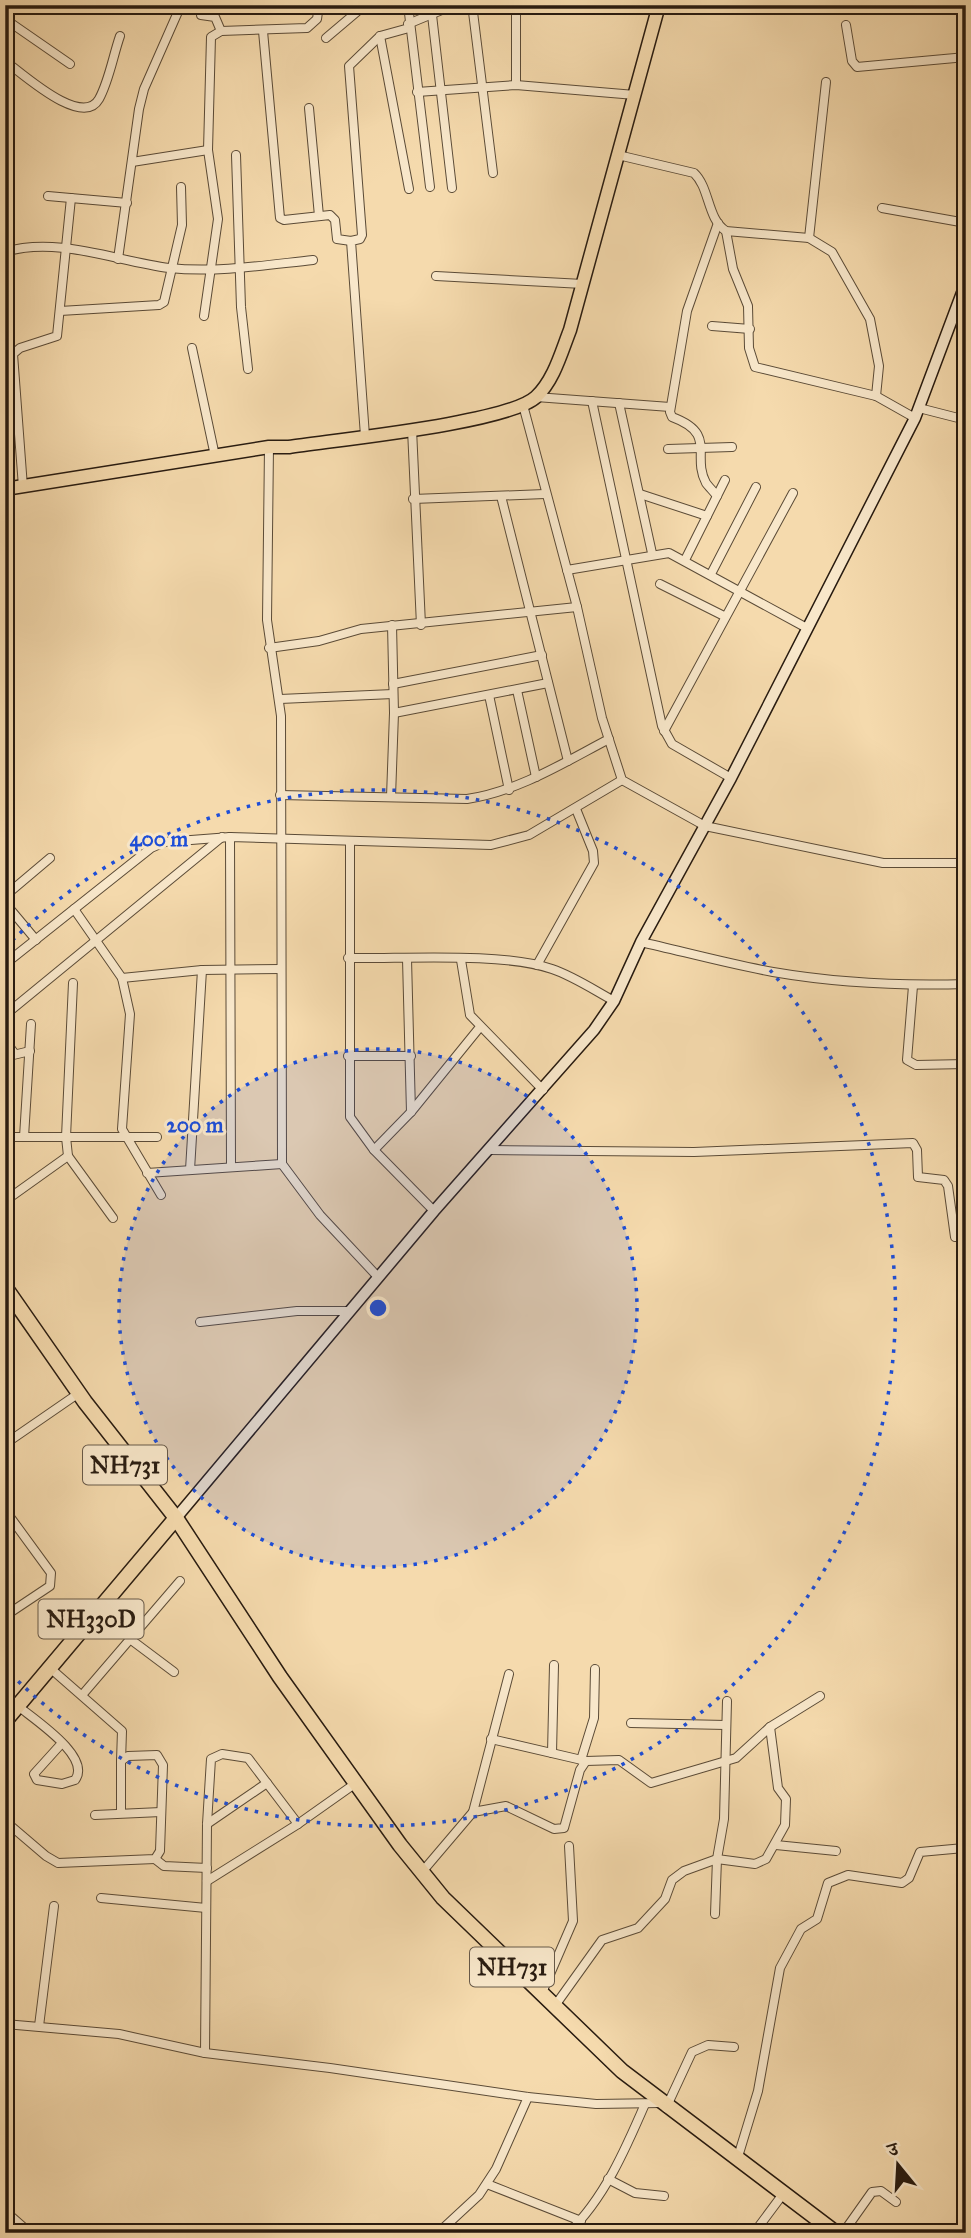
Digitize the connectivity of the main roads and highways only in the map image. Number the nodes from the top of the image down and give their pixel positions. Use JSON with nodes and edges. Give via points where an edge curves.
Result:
{"nodes":[{"id":1,"x":659,"y":5,"type":"edge"},
{"id":2,"x":270,"y":451,"type":"junction"},
{"id":3,"x":5,"y":489,"type":"edge"},
{"id":4,"x":5,"y":497,"type":"edge"},
{"id":5,"x":5,"y":1287,"type":"edge"},
{"id":6,"x":173,"y":1521,"type":"junction"},
{"id":7,"x":5,"y":1721,"type":"edge"},
{"id":8,"x":836,"y":2233,"type":"edge"}],
"edges":[{"from":1,"to":2,"type":"main road","via":[[583,284],[557,366],[536,397],[504,412]]},
{"from":2,"to":3,"type":"main road"},
{"from":2,"to":4,"type":"main road"},
{"from":5,"to":6,"type":"highway","number":"NH731","via":[[82,1397],[95,1424]]},
{"from":6,"to":7,"type":"highway","number":"NH330D"},
{"from":6,"to":8,"type":"highway","number":"NH731","via":[[239,1626],[253,1638],[422,1872],[463,1920],[664,2106]]}]}
